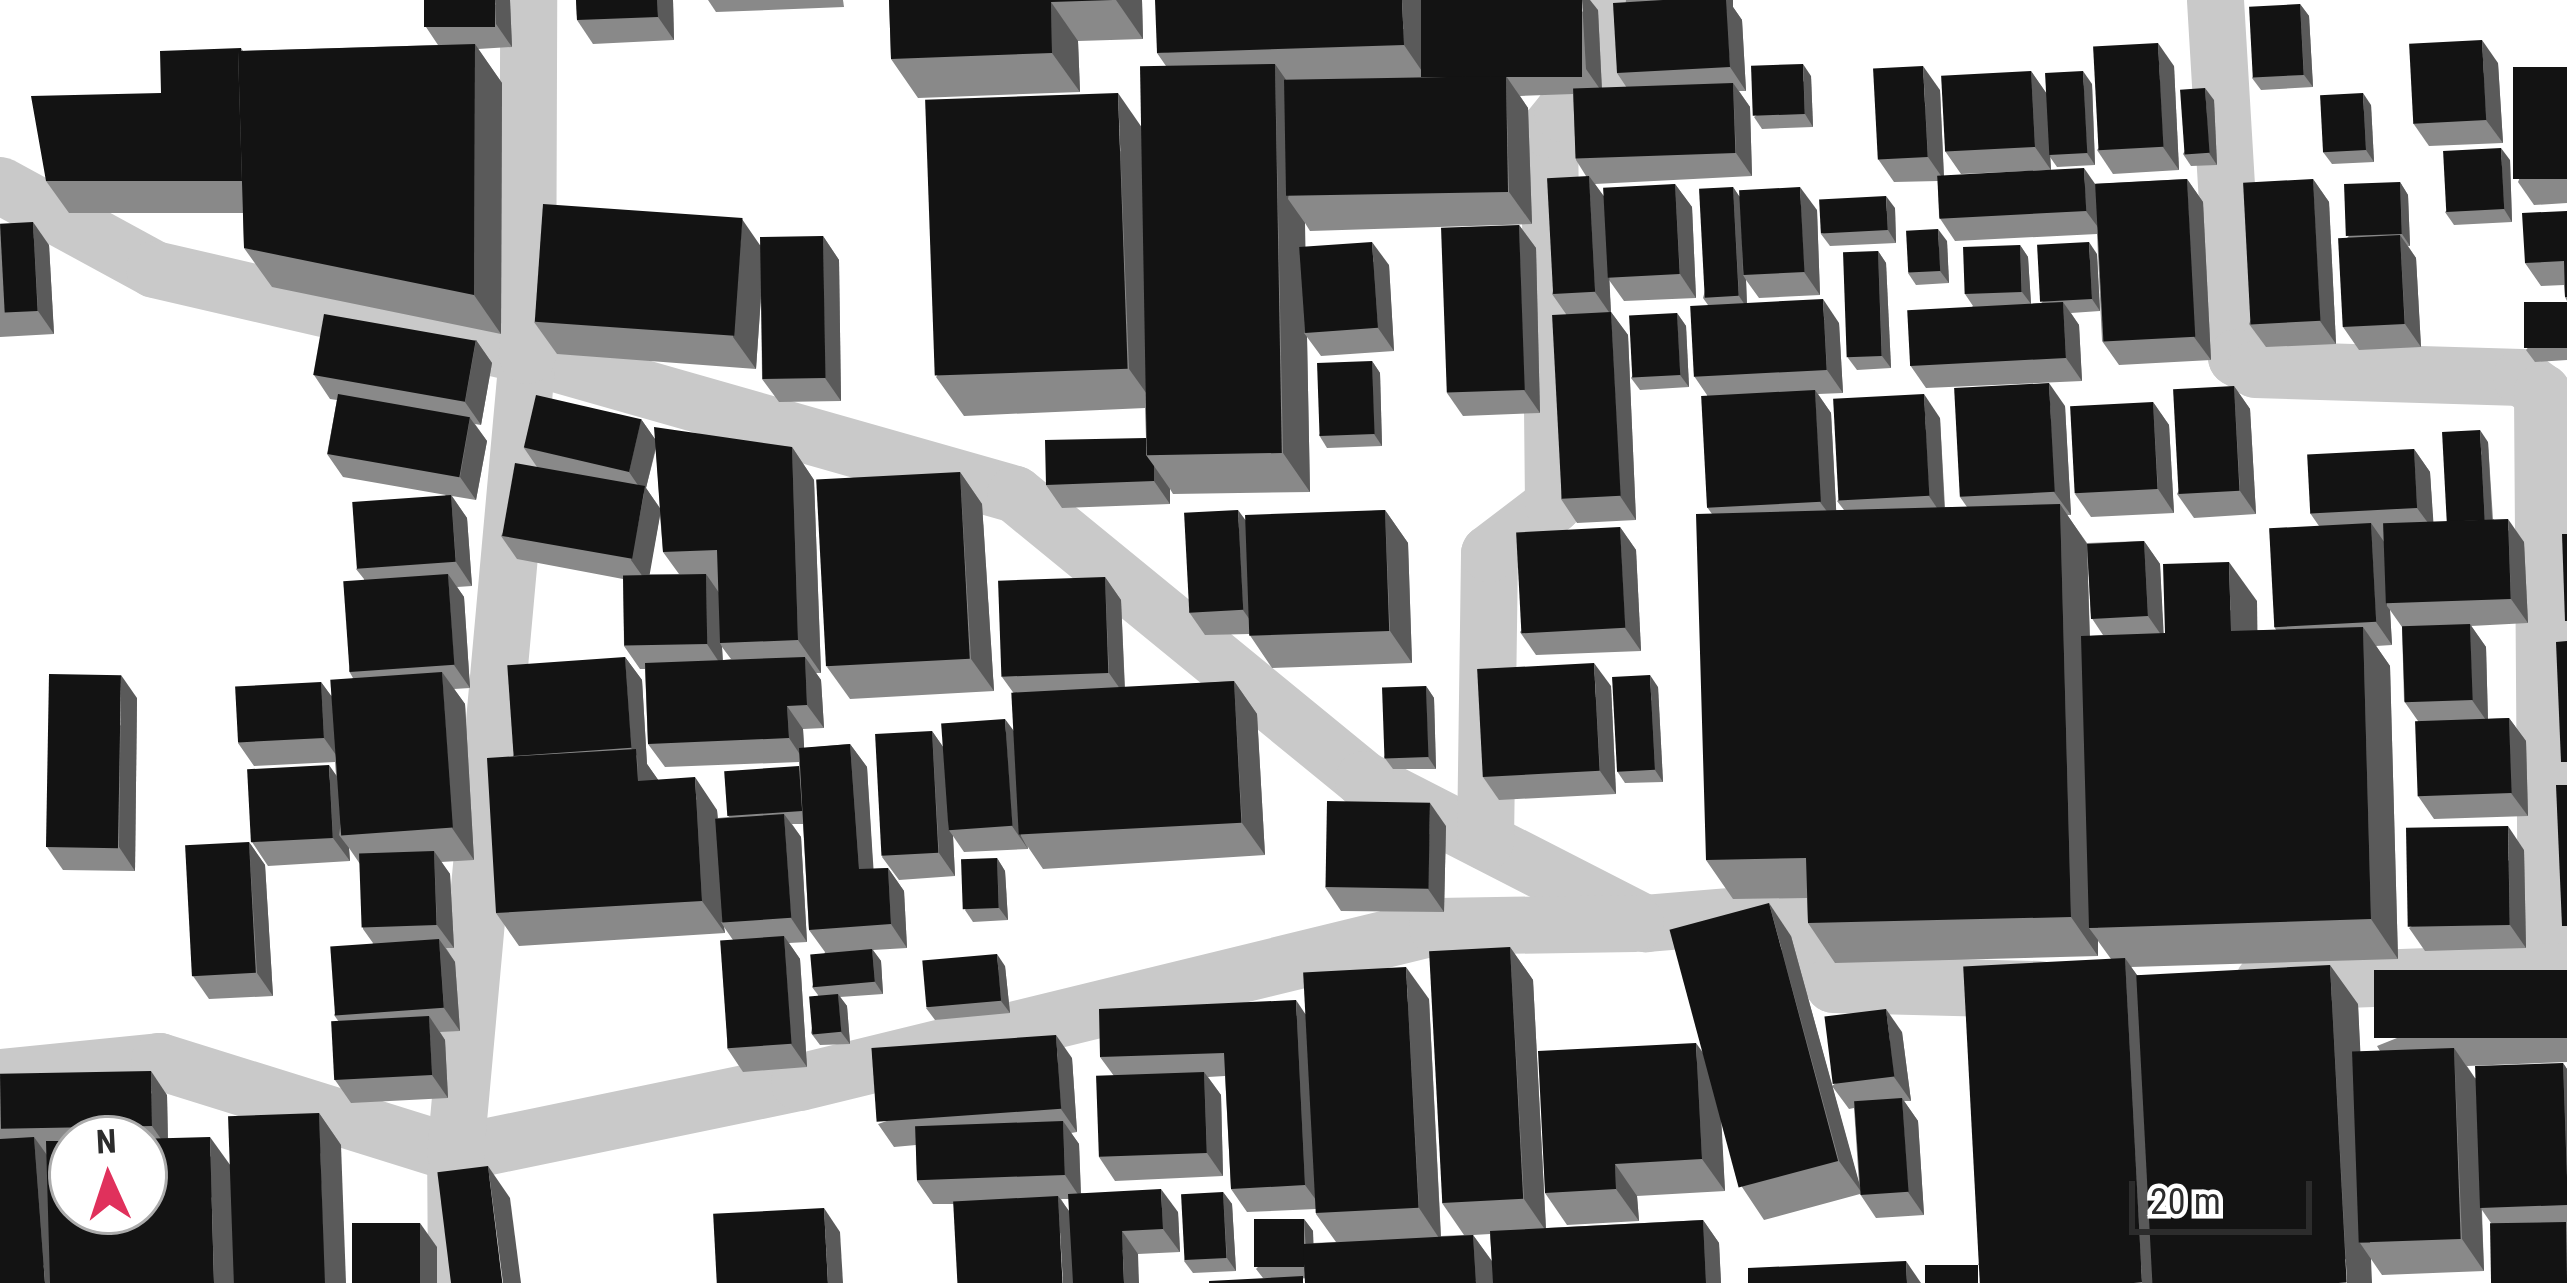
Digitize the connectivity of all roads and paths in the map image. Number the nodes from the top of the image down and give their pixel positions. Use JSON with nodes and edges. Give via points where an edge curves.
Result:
{"nodes":[{"id":1,"x":528,"y":0,"type":"edge"},
{"id":2,"x":1616,"y":0,"type":"edge"},
{"id":3,"x":2215,"y":0,"type":"edge"},
{"id":4,"x":0,"y":185,"type":"edge"},
{"id":5,"x":527,"y":355,"type":"junction"},
{"id":6,"x":1485,"y":842,"type":"junction"},
{"id":7,"x":1646,"y":923,"type":"junction"},
{"id":8,"x":2556,"y":970,"type":"edge"},
{"id":9,"x":2215,"y":984,"type":"edge"},
{"id":10,"x":2097,"y":989,"type":"edge"},
{"id":11,"x":0,"y":1077,"type":"edge"},
{"id":12,"x":455,"y":1153,"type":"junction"},
{"id":13,"x":456,"y":1283,"type":"edge"}],
"edges":[{"from":1,"to":5,"type":"street"},
{"from":2,"to":6,"type":"street","via":[[1615,87],[1603,101],[1562,113],[1549,129],[1553,504],[1489,553]]},
{"from":3,"to":8,"type":"street","via":[[2236,358],[2255,369],[2522,377],[2542,392]]},
{"from":4,"to":5,"type":"street","via":[[154,269]]},
{"from":5,"to":6,"type":"street","via":[[1015,494],[1363,779]]},
{"from":5,"to":12,"type":"street"},
{"from":6,"to":7,"type":"street"},
{"from":7,"to":10,"type":"street","via":[[1802,910],[1833,984]]},
{"from":7,"to":12,"type":"street","via":[[1437,926],[800,1082]]},
{"from":8,"to":9,"type":"street"},
{"from":11,"to":12,"type":"street","via":[[159,1061]]},
{"from":12,"to":13,"type":"street"}]}
